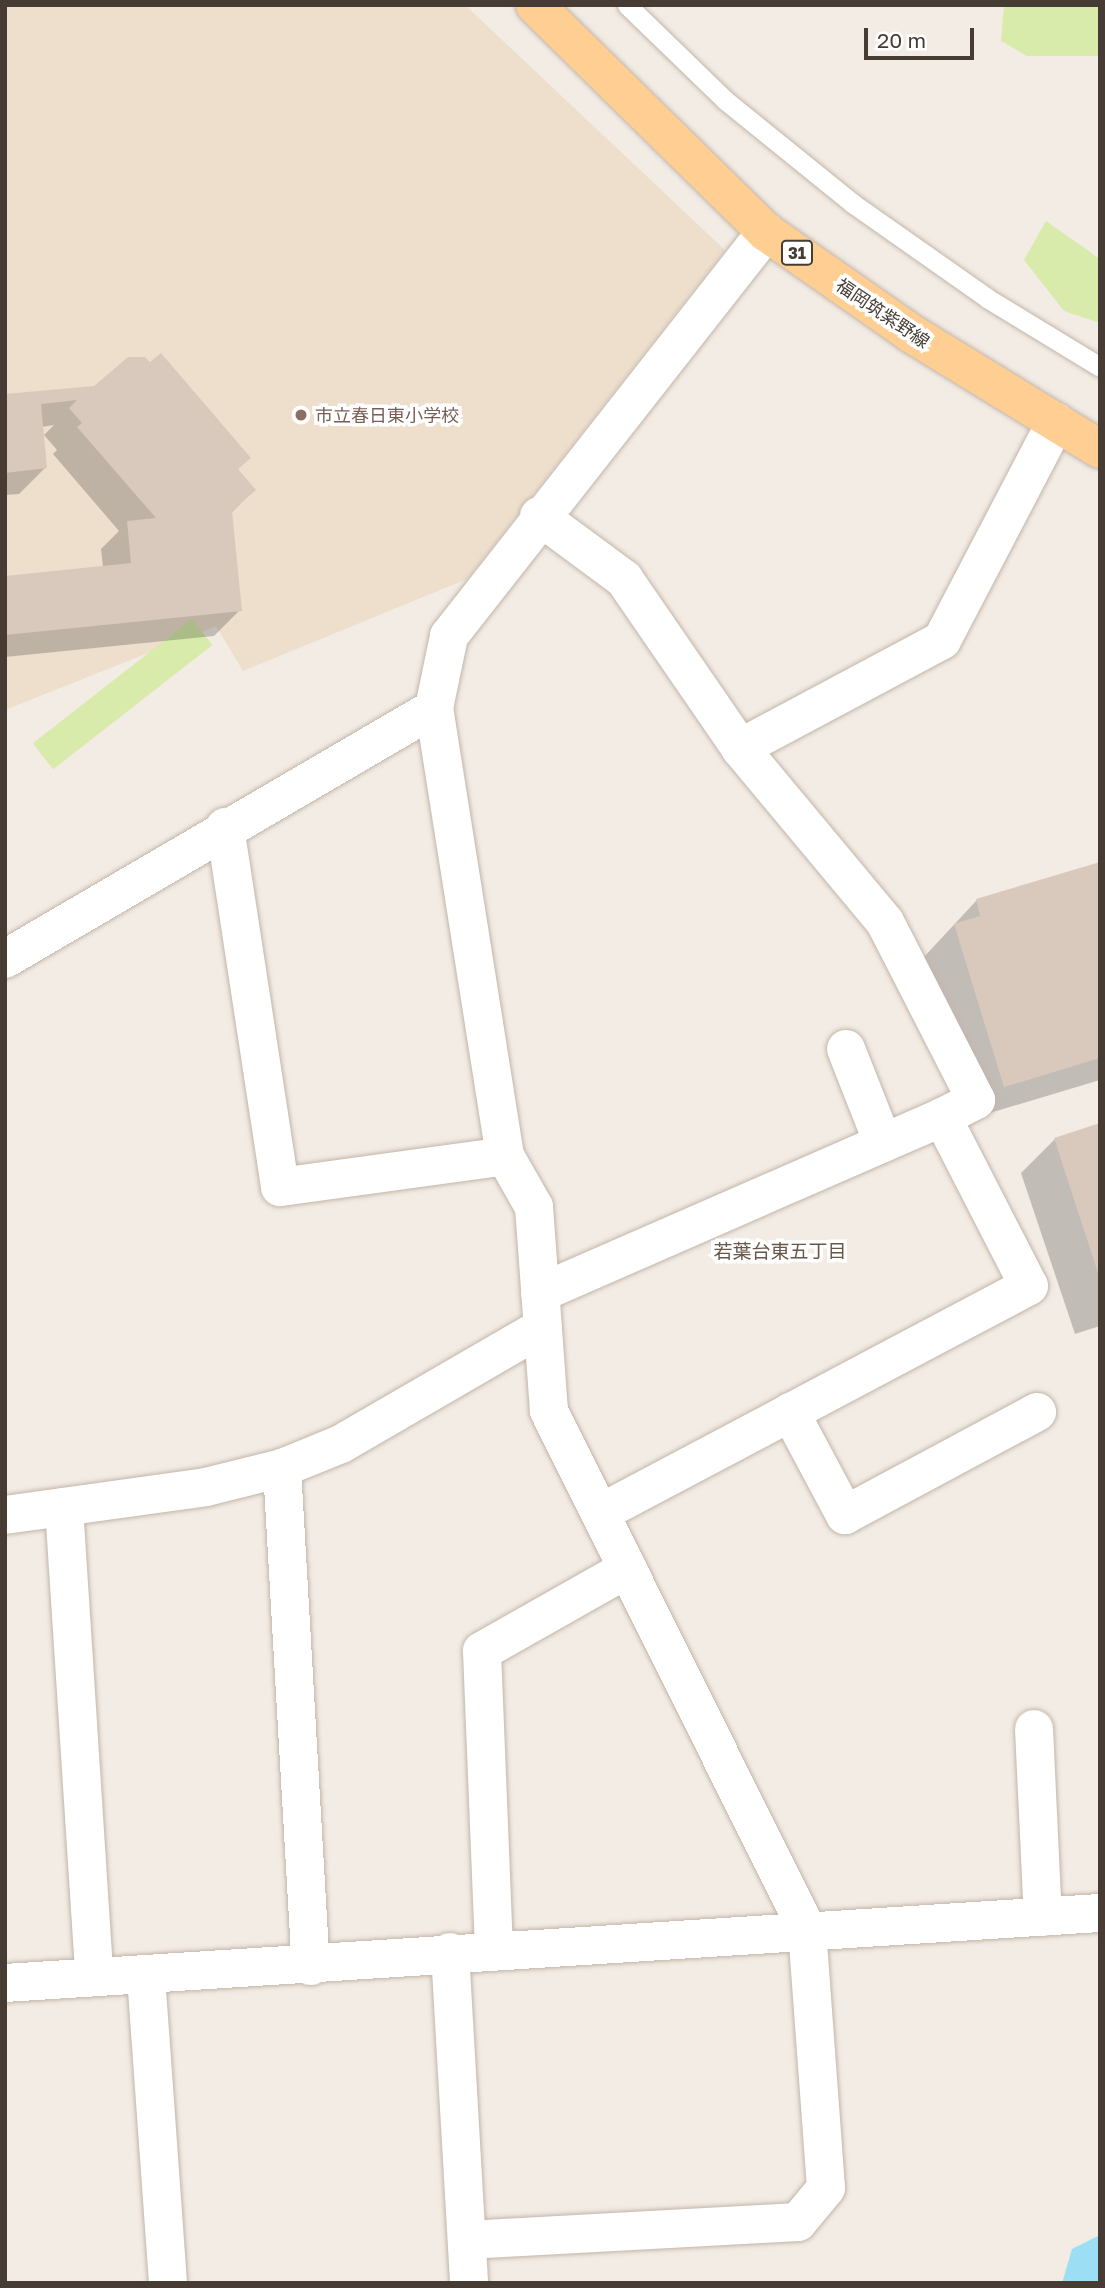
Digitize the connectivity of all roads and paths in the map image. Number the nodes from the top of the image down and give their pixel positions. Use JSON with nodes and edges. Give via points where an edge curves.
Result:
{"nodes":[{"id":1,"x":535,"y":5,"type":"edge"},
{"id":2,"x":627,"y":5,"type":"edge"},
{"id":3,"x":766,"y":232,"type":"junction"},
{"id":4,"x":1100,"y":367,"type":"edge"},
{"id":5,"x":1056,"y":422,"type":"junction"},
{"id":6,"x":1100,"y":449,"type":"edge"},
{"id":7,"x":539,"y":516,"type":"junction"},
{"id":8,"x":434,"y":708,"type":"junction"},
{"id":9,"x":740,"y":748,"type":"junction"},
{"id":10,"x":225,"y":827,"type":"junction"},
{"id":11,"x":5,"y":959,"type":"edge"},
{"id":12,"x":846,"y":1049,"type":"dead end"},
{"id":13,"x":942,"y":1117,"type":"junction"},
{"id":14,"x":883,"y":1143,"type":"junction"},
{"id":15,"x":505,"y":1156,"type":"junction"},
{"id":16,"x":541,"y":1310,"type":"junction"},
{"id":17,"x":790,"y":1412,"type":"junction"},
{"id":18,"x":1037,"y":1412,"type":"dead end"},
{"id":19,"x":282,"y":1468,"type":"junction"},
{"id":20,"x":64,"y":1507,"type":"junction"},
{"id":21,"x":600,"y":1513,"type":"junction"},
{"id":22,"x":5,"y":1515,"type":"edge"},
{"id":23,"x":627,"y":1569,"type":"junction"},
{"id":24,"x":1034,"y":1730,"type":"dead end"},
{"id":25,"x":1100,"y":1913,"type":"edge"},
{"id":26,"x":1043,"y":1917,"type":"junction"},
{"id":27,"x":807,"y":1930,"type":"junction"},
{"id":28,"x":494,"y":1950,"type":"junction"},
{"id":29,"x":450,"y":1952,"type":"junction"},
{"id":30,"x":311,"y":1966,"type":"junction"},
{"id":31,"x":146,"y":1976,"type":"junction"},
{"id":32,"x":94,"y":1977,"type":"junction"},
{"id":33,"x":5,"y":1983,"type":"edge"},
{"id":34,"x":467,"y":2240,"type":"junction"},
{"id":35,"x":168,"y":2283,"type":"edge"},
{"id":36,"x":469,"y":2283,"type":"edge"}],
"edges":[{"from":1,"to":3,"type":"main road","name":"福岡筑紫野線","number":"31"},
{"from":2,"to":4,"type":"lane","via":[[725,100],[852,203],[987,298]]},
{"from":3,"to":5,"type":"main road","name":"福岡筑紫野線","number":"31","via":[[912,334]]},
{"from":3,"to":7,"type":"street"},
{"from":5,"to":6,"type":"main road","name":"福岡筑紫野線","number":"31"},
{"from":5,"to":9,"type":"street","via":[[942,640]]},
{"from":7,"to":8,"type":"street","via":[[449,636]]},
{"from":7,"to":9,"type":"street","via":[[624,579]]},
{"from":8,"to":10,"type":"street"},
{"from":8,"to":15,"type":"street"},
{"from":9,"to":13,"type":"street","via":[[885,922],[975,1100]]},
{"from":10,"to":11,"type":"street"},
{"from":10,"to":15,"type":"street","via":[[280,1186]]},
{"from":12,"to":14,"type":"street"},
{"from":13,"to":14,"type":"street"},
{"from":13,"to":17,"type":"street","via":[[1028,1286]]},
{"from":14,"to":16,"type":"street"},
{"from":15,"to":16,"type":"street","via":[[534,1207]]},
{"from":16,"to":19,"type":"street","via":[[341,1444]]},
{"from":16,"to":21,"type":"street","via":[[549,1411]]},
{"from":17,"to":18,"type":"street","via":[[845,1515]]},
{"from":17,"to":21,"type":"street"},
{"from":19,"to":20,"type":"street","via":[[206,1487]]},
{"from":19,"to":30,"type":"street"},
{"from":20,"to":22,"type":"street"},
{"from":20,"to":32,"type":"street"},
{"from":21,"to":23,"type":"street"},
{"from":23,"to":27,"type":"street"},
{"from":23,"to":28,"type":"street","via":[[482,1651]]},
{"from":24,"to":26,"type":"street"},
{"from":25,"to":26,"type":"street"},
{"from":26,"to":27,"type":"street"},
{"from":27,"to":28,"type":"street"},
{"from":27,"to":34,"type":"street","via":[[826,2188],[798,2222]]},
{"from":28,"to":29,"type":"street"},
{"from":29,"to":30,"type":"street"},
{"from":29,"to":34,"type":"street"},
{"from":30,"to":31,"type":"street"},
{"from":31,"to":32,"type":"street"},
{"from":31,"to":35,"type":"street"},
{"from":32,"to":33,"type":"street"},
{"from":34,"to":36,"type":"street"}]}
